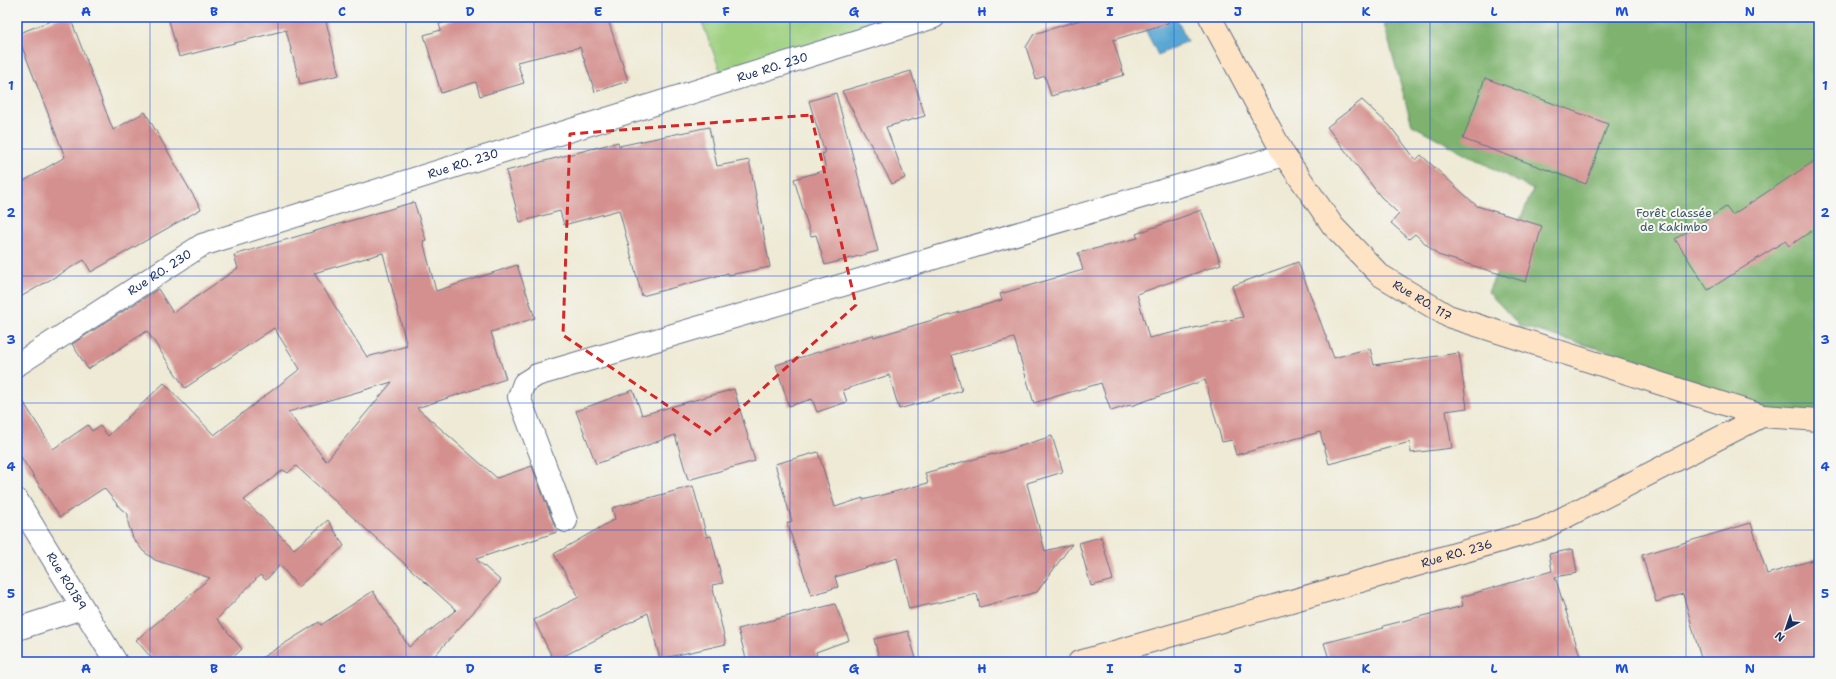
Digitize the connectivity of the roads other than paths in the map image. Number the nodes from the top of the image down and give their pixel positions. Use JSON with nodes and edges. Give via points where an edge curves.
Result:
{"nodes":[{"id":1,"x":934,"y":17,"type":"edge"},
{"id":2,"x":1210,"y":17,"type":"edge"},
{"id":3,"x":1284,"y":155,"type":"junction"},
{"id":4,"x":17,"y":365,"type":"edge"},
{"id":5,"x":1762,"y":416,"type":"junction"},
{"id":6,"x":1819,"y":420,"type":"edge"},
{"id":7,"x":17,"y":500,"type":"edge"},
{"id":8,"x":566,"y":521,"type":"dead end"},
{"id":9,"x":82,"y":608,"type":"junction"},
{"id":10,"x":17,"y":629,"type":"edge"},
{"id":11,"x":116,"y":662,"type":"edge"},
{"id":12,"x":1080,"y":662,"type":"edge"}],
"edges":[{"from":1,"to":4,"type":"street","name":"Rue RO. 230","via":[[202,245]]},
{"from":2,"to":3,"type":"street","name":"Rue RO. 117"},
{"from":3,"to":5,"type":"street","name":"Rue RO. 117","via":[[1333,226],[1380,275],[1448,316]]},
{"from":3,"to":8,"type":"street","via":[[537,375],[524,383],[519,397]]},
{"from":5,"to":6,"type":"street"},
{"from":5,"to":12,"type":"street","name":"Rue RO. 236","via":[[1542,529]]},
{"from":7,"to":9,"type":"street","name":"Rue RO.189"},
{"from":9,"to":10,"type":"street"},
{"from":9,"to":11,"type":"street","name":"Rue RO.189"}]}
